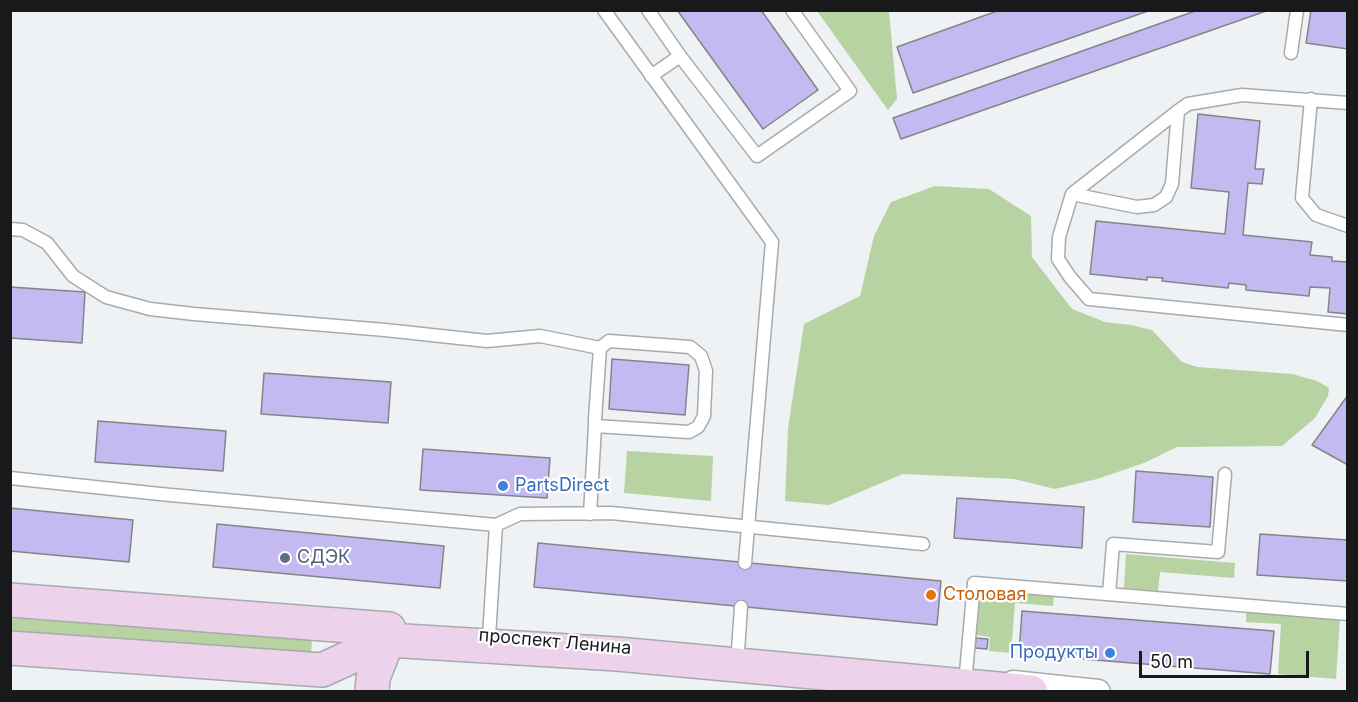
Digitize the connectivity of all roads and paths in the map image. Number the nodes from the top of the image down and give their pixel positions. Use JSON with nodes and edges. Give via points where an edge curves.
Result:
{"nodes":[{"id":1,"x":604,"y":10,"type":"edge"},
{"id":2,"x":648,"y":10,"type":"edge"},
{"id":3,"x":792,"y":10,"type":"edge"},
{"id":4,"x":1297,"y":10,"type":"edge"},
{"id":5,"x":1291,"y":53,"type":"dead end"},
{"id":6,"x":680,"y":56,"type":"junction"},
{"id":7,"x":651,"y":76,"type":"junction"},
{"id":8,"x":1311,"y":99,"type":"junction"},
{"id":9,"x":1347,"y":103,"type":"edge"},
{"id":10,"x":1179,"y":111,"type":"junction"},
{"id":11,"x":1072,"y":194,"type":"junction"},
{"id":12,"x":1347,"y":226,"type":"edge"},
{"id":13,"x":10,"y":229,"type":"edge"},
{"id":14,"x":1347,"y":325,"type":"edge"},
{"id":15,"x":600,"y":348,"type":"junction"},
{"id":16,"x":595,"y":426,"type":"junction"},
{"id":17,"x":1225,"y":474,"type":"dead end"},
{"id":18,"x":10,"y":478,"type":"edge"},
{"id":19,"x":590,"y":514,"type":"junction"},
{"id":20,"x":496,"y":525,"type":"junction"},
{"id":21,"x":748,"y":526,"type":"junction"},
{"id":22,"x":923,"y":544,"type":"dead end"},
{"id":23,"x":745,"y":563,"type":"dead end"},
{"id":24,"x":1109,"y":594,"type":"junction"},
{"id":25,"x":10,"y":600,"type":"edge"},
{"id":26,"x":741,"y":606,"type":"dead end"},
{"id":27,"x":1347,"y":614,"type":"edge"},
{"id":28,"x":388,"y":635,"type":"junction"},
{"id":29,"x":489,"y":637,"type":"junction"},
{"id":30,"x":10,"y":648,"type":"edge"},
{"id":31,"x":737,"y":661,"type":"junction"},
{"id":32,"x":965,"y":681,"type":"junction"},
{"id":33,"x":372,"y":692,"type":"edge"},
{"id":34,"x":1031,"y":692,"type":"edge"},
{"id":35,"x":1098,"y":692,"type":"edge"}],
"edges":[{"from":1,"to":7,"type":"lane"},
{"from":2,"to":6,"type":"lane"},
{"from":3,"to":6,"type":"lane","via":[[850,91],[757,156]]},
{"from":4,"to":5,"type":"lane"},
{"from":6,"to":7,"type":"lane"},
{"from":7,"to":21,"type":"lane","via":[[772,242]]},
{"from":8,"to":9,"type":"lane"},
{"from":8,"to":10,"type":"lane","via":[[1242,95],[1188,104]]},
{"from":8,"to":12,"type":"lane","via":[[1302,198],[1316,215]]},
{"from":10,"to":11,"type":"lane"},
{"from":10,"to":11,"type":"lane","via":[[1172,184],[1166,197],[1154,205],[1137,207]]},
{"from":11,"to":14,"type":"lane","via":[[1059,237],[1058,259],[1089,299]]},
{"from":13,"to":15,"type":"lane","via":[[23,230],[48,243],[73,276],[106,297],[150,309],[487,341],[540,336]]},
{"from":15,"to":16,"type":"lane"},
{"from":15,"to":16,"type":"lane","via":[[609,341],[690,347],[701,356],[706,371],[704,416],[698,427],[689,432]]},
{"from":16,"to":19,"type":"lane"},
{"from":17,"to":24,"type":"lane","via":[[1218,552],[1113,544]]},
{"from":18,"to":20,"type":"lane"},
{"from":19,"to":20,"type":"lane","via":[[520,514]]},
{"from":19,"to":21,"type":"lane"},
{"from":20,"to":29,"type":"lane"},
{"from":21,"to":22,"type":"lane"},
{"from":21,"to":23,"type":"lane"},
{"from":24,"to":27,"type":"lane"},
{"from":24,"to":32,"type":"lane","via":[[974,583]]},
{"from":25,"to":28,"type":"main road","name":"проспект Ленина"},
{"from":26,"to":31,"type":"lane"},
{"from":28,"to":29,"type":"street","name":"проспект Ленина"},
{"from":28,"to":30,"type":"main road","name":"проспект Ленина","via":[[322,670]]},
{"from":28,"to":31,"type":"main road"},
{"from":28,"to":33,"type":"main road"},
{"from":29,"to":31,"type":"street","name":"проспект Ленина"},
{"from":31,"to":32,"type":"main road"},
{"from":32,"to":34,"type":"main road"},
{"from":32,"to":35,"type":"street"}]}
